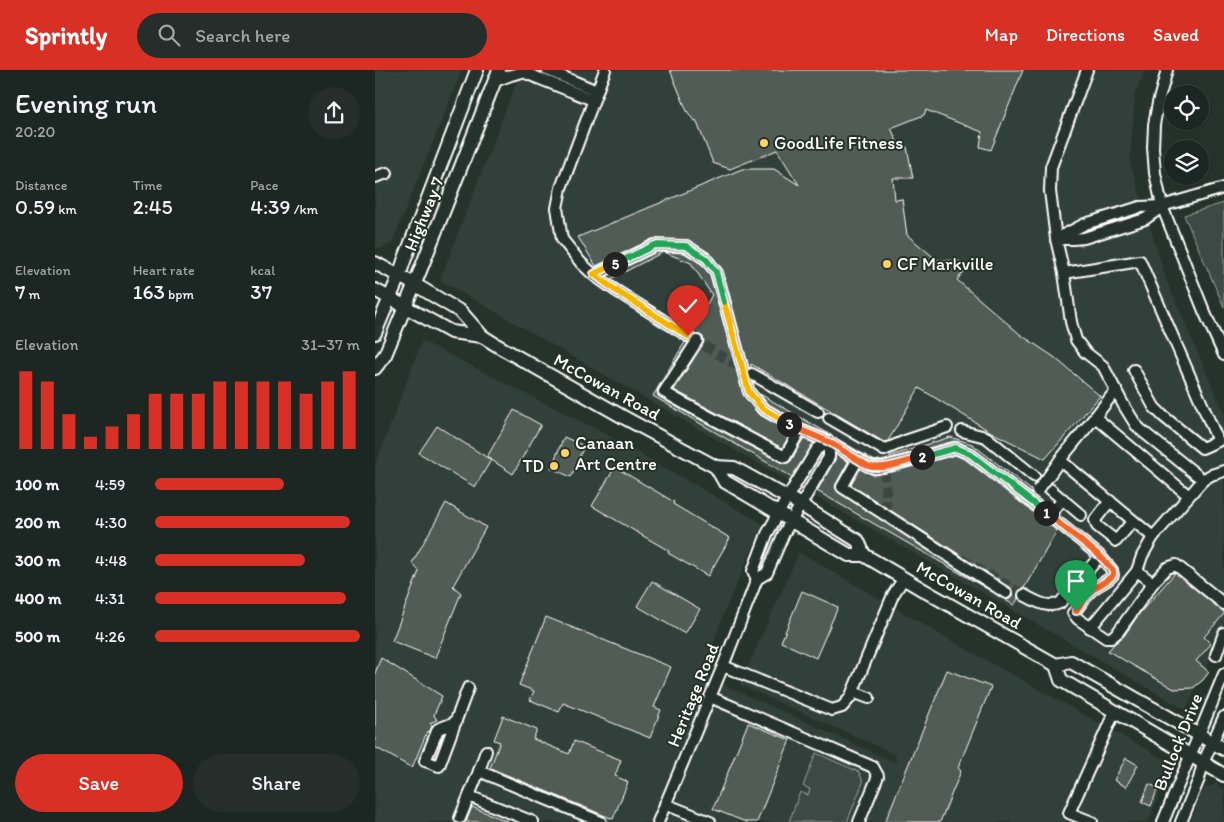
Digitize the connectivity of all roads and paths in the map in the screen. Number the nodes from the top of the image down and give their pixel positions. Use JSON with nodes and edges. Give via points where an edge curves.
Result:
{"nodes":[{"id":1,"x":477,"y":70,"type":"edge"},
{"id":2,"x":547,"y":70,"type":"edge"},
{"id":3,"x":605,"y":70,"type":"edge"},
{"id":4,"x":1087,"y":70,"type":"edge"},
{"id":5,"x":1167,"y":70,"type":"edge"},
{"id":6,"x":497,"y":76,"type":"edge"},
{"id":7,"x":595,"y":96,"type":"junction"},
{"id":8,"x":387,"y":173,"type":"dead end"},
{"id":9,"x":375,"y":177,"type":"edge"},
{"id":10,"x":1224,"y":188,"type":"edge"},
{"id":11,"x":1162,"y":206,"type":"junction"},
{"id":12,"x":1056,"y":239,"type":"junction"},
{"id":13,"x":375,"y":263,"type":"edge"},
{"id":14,"x":1064,"y":273,"type":"junction"},
{"id":15,"x":594,"y":274,"type":"junction"},
{"id":16,"x":399,"y":276,"type":"junction"},
{"id":17,"x":414,"y":284,"type":"junction"},
{"id":18,"x":375,"y":290,"type":"edge"},
{"id":19,"x":389,"y":298,"type":"junction"},
{"id":20,"x":405,"y":306,"type":"junction"},
{"id":21,"x":375,"y":333,"type":"edge"},
{"id":22,"x":482,"y":336,"type":"junction"},
{"id":23,"x":1224,"y":355,"type":"edge"},
{"id":24,"x":375,"y":368,"type":"edge"},
{"id":25,"x":1134,"y":370,"type":"dead end"},
{"id":26,"x":752,"y":374,"type":"tunnel mouth"},
{"id":27,"x":1116,"y":390,"type":"junction"},
{"id":28,"x":818,"y":412,"type":"dead end"},
{"id":29,"x":1095,"y":417,"type":"junction"},
{"id":30,"x":829,"y":418,"type":"dead end"},
{"id":31,"x":947,"y":427,"type":"dead end"},
{"id":32,"x":801,"y":430,"type":"junction"},
{"id":33,"x":962,"y":430,"type":"dead end"},
{"id":34,"x":829,"y":442,"type":"junction"},
{"id":35,"x":857,"y":459,"type":"junction"},
{"id":36,"x":1060,"y":460,"type":"junction"},
{"id":37,"x":716,"y":467,"type":"junction"},
{"id":38,"x":1224,"y":471,"type":"edge"},
{"id":39,"x":1034,"y":476,"type":"dead end"},
{"id":40,"x":1203,"y":480,"type":"junction"},
{"id":41,"x":1048,"y":484,"type":"junction"},
{"id":42,"x":1189,"y":496,"type":"junction"},
{"id":43,"x":787,"y":498,"type":"junction"},
{"id":44,"x":1063,"y":500,"type":"junction"},
{"id":45,"x":1110,"y":501,"type":"junction"},
{"id":46,"x":1033,"y":502,"type":"junction"},
{"id":47,"x":801,"y":505,"type":"junction"},
{"id":48,"x":1055,"y":508,"type":"dead end"},
{"id":49,"x":779,"y":513,"type":"junction"},
{"id":50,"x":1081,"y":515,"type":"dead end"},
{"id":51,"x":792,"y":521,"type":"junction"},
{"id":52,"x":1133,"y":521,"type":"junction"},
{"id":53,"x":1153,"y":537,"type":"junction"},
{"id":54,"x":864,"y":555,"type":"junction"},
{"id":55,"x":1100,"y":556,"type":"junction"},
{"id":56,"x":1137,"y":571,"type":"junction"},
{"id":57,"x":904,"y":578,"type":"junction"},
{"id":58,"x":757,"y":579,"type":"junction"},
{"id":59,"x":1153,"y":583,"type":"junction"},
{"id":60,"x":1006,"y":593,"type":"dead end"},
{"id":61,"x":1024,"y":595,"type":"tunnel mouth"},
{"id":62,"x":1224,"y":604,"type":"edge"},
{"id":63,"x":1090,"y":628,"type":"junction"},
{"id":64,"x":1224,"y":633,"type":"edge"},
{"id":65,"x":1216,"y":655,"type":"dead end"},
{"id":66,"x":1056,"y":664,"type":"junction"},
{"id":67,"x":723,"y":666,"type":"junction"},
{"id":68,"x":1224,"y":674,"type":"edge"},
{"id":69,"x":468,"y":688,"type":"dead end"},
{"id":70,"x":853,"y":692,"type":"junction"},
{"id":71,"x":710,"y":697,"type":"junction"},
{"id":72,"x":869,"y":698,"type":"dead end"},
{"id":73,"x":1115,"y":711,"type":"junction"},
{"id":74,"x":1224,"y":717,"type":"edge"},
{"id":75,"x":456,"y":722,"type":"dead end"},
{"id":76,"x":1199,"y":735,"type":"junction"},
{"id":77,"x":1218,"y":746,"type":"edge"},
{"id":78,"x":486,"y":751,"type":"dead end"},
{"id":79,"x":1190,"y":756,"type":"junction"},
{"id":80,"x":1203,"y":763,"type":"junction"},
{"id":81,"x":479,"y":772,"type":"junction"},
{"id":82,"x":1224,"y":776,"type":"edge"},
{"id":83,"x":469,"y":796,"type":"junction"},
{"id":84,"x":665,"y":804,"type":"junction"},
{"id":85,"x":460,"y":818,"type":"dead end"},
{"id":86,"x":533,"y":822,"type":"edge"},
{"id":87,"x":601,"y":822,"type":"edge"},
{"id":88,"x":658,"y":822,"type":"edge"},
{"id":89,"x":710,"y":822,"type":"edge"},
{"id":90,"x":859,"y":822,"type":"edge"},
{"id":91,"x":1092,"y":822,"type":"edge"},
{"id":92,"x":1163,"y":822,"type":"edge"},
{"id":93,"x":1181,"y":822,"type":"edge"}],
"edges":[{"from":1,"to":16,"type":"main road","name":"Highway 7"},
{"from":2,"to":7,"type":"street"},
{"from":3,"to":7,"type":"street"},
{"from":4,"to":12,"type":"street","via":[[1051,167],[1050,191]]},
{"from":5,"to":11,"type":"street","via":[[1154,125],[1153,148]]},
{"from":6,"to":7,"type":"street","via":[[523,72]]},
{"from":6,"to":17,"type":"main road","name":"Highway 7"},
{"from":7,"to":15,"type":"street","via":[[561,188],[557,208],[562,239]]},
{"from":8,"to":9,"type":"street"},
{"from":10,"to":11,"type":"street"},
{"from":11,"to":12,"type":"street","via":[[1145,219],[1110,230],[1084,238]]},
{"from":11,"to":23,"type":"street"},
{"from":12,"to":14,"type":"street"},
{"from":13,"to":16,"type":"main road","name":"McCowan Road"},
{"from":14,"to":25,"type":"street","via":[[1140,261],[1218,440],[1202,448],[1163,416],[1153,407]]},
{"from":14,"to":27,"type":"street","via":[[1076,340],[1103,366]]},
{"from":15,"to":32,"type":"street","via":[[655,245],[686,246],[706,259],[716,272],[749,392],[762,408]]},
{"from":15,"to":32,"type":"street","via":[[692,338],[664,392],[785,457]]},
{"from":16,"to":17,"type":"main road","name":"McCowan Road"},
{"from":16,"to":19,"type":"main road","name":"Highway 7"},
{"from":17,"to":20,"type":"main road","name":"Highway 7"},
{"from":17,"to":22,"type":"main road","name":"McCowan Road","via":[[461,312]]},
{"from":18,"to":19,"type":"main road","name":"McCowan Road"},
{"from":19,"to":20,"type":"main road","name":"McCowan Road"},
{"from":19,"to":21,"type":"main road","name":"Highway 7"},
{"from":20,"to":22,"type":"main road","name":"McCowan Road","via":[[451,332]]},
{"from":20,"to":24,"type":"main road","name":"Highway 7","via":[[385,355]]},
{"from":22,"to":37,"type":"main road","name":"McCowan Road"},
{"from":26,"to":28,"type":"street"},
{"from":27,"to":29,"type":"street"},
{"from":27,"to":40,"type":"street","via":[[1136,425]]},
{"from":29,"to":36,"type":"street"},
{"from":29,"to":42,"type":"street"},
{"from":30,"to":31,"type":"street","via":[[884,453],[905,441]]},
{"from":32,"to":34,"type":"street"},
{"from":33,"to":39,"type":"street","via":[[986,437]]},
{"from":34,"to":35,"type":"street"},
{"from":34,"to":43,"type":"street","name":"Heritage Road","via":[[817,449]]},
{"from":34,"to":47,"type":"street","name":"Heritage Road","via":[[829,457]]},
{"from":35,"to":46,"type":"street","via":[[868,466],[884,467],[956,448],[970,454]]},
{"from":35,"to":60,"type":"street","via":[[842,488]]},
{"from":36,"to":41,"type":"street"},
{"from":36,"to":45,"type":"street"},
{"from":37,"to":43,"type":"main road","name":"McCowan Road","via":[[734,468]]},
{"from":37,"to":49,"type":"main road","name":"McCowan Road","via":[[724,481]]},
{"from":38,"to":40,"type":"street"},
{"from":40,"to":42,"type":"street"},
{"from":41,"to":44,"type":"street"},
{"from":41,"to":46,"type":"street","via":[[1036,494]]},
{"from":42,"to":53,"type":"street"},
{"from":43,"to":47,"type":"main road","name":"McCowan Road"},
{"from":43,"to":49,"type":"street","name":"Heritage Road"},
{"from":44,"to":48,"type":"street"},
{"from":44,"to":50,"type":"street"},
{"from":45,"to":52,"type":"street"},
{"from":45,"to":52,"type":"street","via":[[1095,520],[1097,526],[1116,541]]},
{"from":46,"to":55,"type":"street"},
{"from":47,"to":51,"type":"street","name":"Heritage Road"},
{"from":47,"to":54,"type":"main road","name":"McCowan Road","via":[[859,541]]},
{"from":49,"to":51,"type":"main road","name":"McCowan Road"},
{"from":49,"to":58,"type":"street","name":"Heritage Road","via":[[753,571]]},
{"from":51,"to":54,"type":"main road","name":"McCowan Road","via":[[849,555]]},
{"from":51,"to":58,"type":"street","name":"Heritage Road","via":[[767,573]]},
{"from":52,"to":53,"type":"street"},
{"from":53,"to":56,"type":"street"},
{"from":54,"to":57,"type":"main road","name":"McCowan Road"},
{"from":55,"to":61,"type":"street","via":[[1055,606],[1038,603]]},
{"from":55,"to":63,"type":"street","via":[[1113,570],[1113,575],[1090,592],[1073,613]]},
{"from":56,"to":59,"type":"street"},
{"from":56,"to":63,"type":"street"},
{"from":57,"to":66,"type":"main road","name":"McCowan Road"},
{"from":57,"to":70,"type":"street","via":[[893,595]]},
{"from":58,"to":67,"type":"street","name":"Heritage Road"},
{"from":59,"to":62,"type":"street","via":[[1167,568],[1176,565]]},
{"from":59,"to":63,"type":"street","via":[[1111,638]]},
{"from":64,"to":65,"type":"street"},
{"from":66,"to":73,"type":"main road","name":"McCowan Road","via":[[1061,680]]},
{"from":66,"to":76,"type":"main road","name":"McCowan Road","via":[[1071,662]]},
{"from":67,"to":70,"type":"street","via":[[832,710],[842,707]]},
{"from":67,"to":71,"type":"street","name":"Heritage Road"},
{"from":68,"to":76,"type":"street","name":"Bullock Drive"},
{"from":69,"to":75,"type":"street"},
{"from":70,"to":72,"type":"street"},
{"from":71,"to":84,"type":"street","name":"Heritage Road"},
{"from":71,"to":90,"type":"street","via":[[873,767],[878,776]]},
{"from":73,"to":79,"type":"main road","name":"McCowan Road"},
{"from":73,"to":91,"type":"street","via":[[1069,813]]},
{"from":74,"to":77,"type":"street","name":"Bullock Drive"},
{"from":76,"to":77,"type":"main road","name":"McCowan Road"},
{"from":76,"to":79,"type":"street","name":"Bullock Drive"},
{"from":77,"to":80,"type":"street","name":"Bullock Drive"},
{"from":78,"to":81,"type":"street"},
{"from":79,"to":80,"type":"main road","name":"McCowan Road"},
{"from":79,"to":92,"type":"street","name":"Bullock Drive"},
{"from":80,"to":82,"type":"main road","name":"McCowan Road"},
{"from":80,"to":93,"type":"street","name":"Bullock Drive"},
{"from":81,"to":83,"type":"street"},
{"from":81,"to":87,"type":"street"},
{"from":83,"to":85,"type":"street"},
{"from":83,"to":86,"type":"street"},
{"from":84,"to":88,"type":"street","name":"Heritage Road"},
{"from":84,"to":89,"type":"street"}]}
